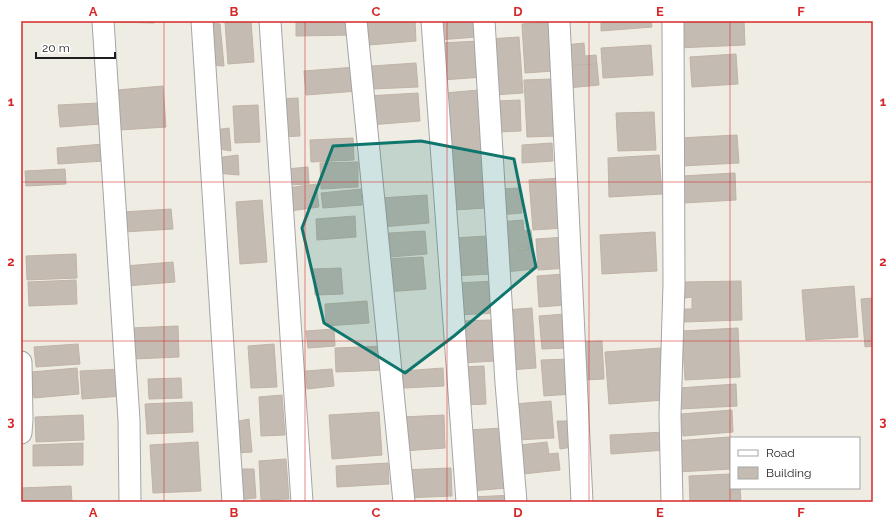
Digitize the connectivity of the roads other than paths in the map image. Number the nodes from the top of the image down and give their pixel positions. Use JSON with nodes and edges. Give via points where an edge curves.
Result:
{"nodes":[{"id":1,"x":103,"y":21,"type":"edge"},
{"id":2,"x":202,"y":21,"type":"edge"},
{"id":3,"x":270,"y":21,"type":"edge"},
{"id":4,"x":356,"y":21,"type":"edge"},
{"id":5,"x":432,"y":21,"type":"edge"},
{"id":6,"x":484,"y":21,"type":"edge"},
{"id":7,"x":559,"y":21,"type":"edge"},
{"id":8,"x":674,"y":21,"type":"edge"},
{"id":9,"x":21,"y":362,"type":"edge"},
{"id":10,"x":21,"y":433,"type":"edge"},
{"id":11,"x":130,"y":502,"type":"edge"},
{"id":12,"x":232,"y":502,"type":"edge"},
{"id":13,"x":302,"y":502,"type":"edge"},
{"id":14,"x":404,"y":502,"type":"edge"},
{"id":15,"x":467,"y":502,"type":"edge"},
{"id":16,"x":516,"y":502,"type":"edge"},
{"id":17,"x":582,"y":502,"type":"edge"},
{"id":18,"x":672,"y":502,"type":"edge"}],
"edges":[{"from":1,"to":11,"type":"street","via":[[129,420]]},
{"from":2,"to":12,"type":"street"},
{"from":3,"to":13,"type":"street"},
{"from":4,"to":14,"type":"street"},
{"from":5,"to":15,"type":"street"},
{"from":6,"to":16,"type":"street","via":[[506,383]]},
{"from":7,"to":17,"type":"street"},
{"from":8,"to":18,"type":"street","via":[[674,284],[670,415]]},
{"from":9,"to":10,"type":"street"}]}
